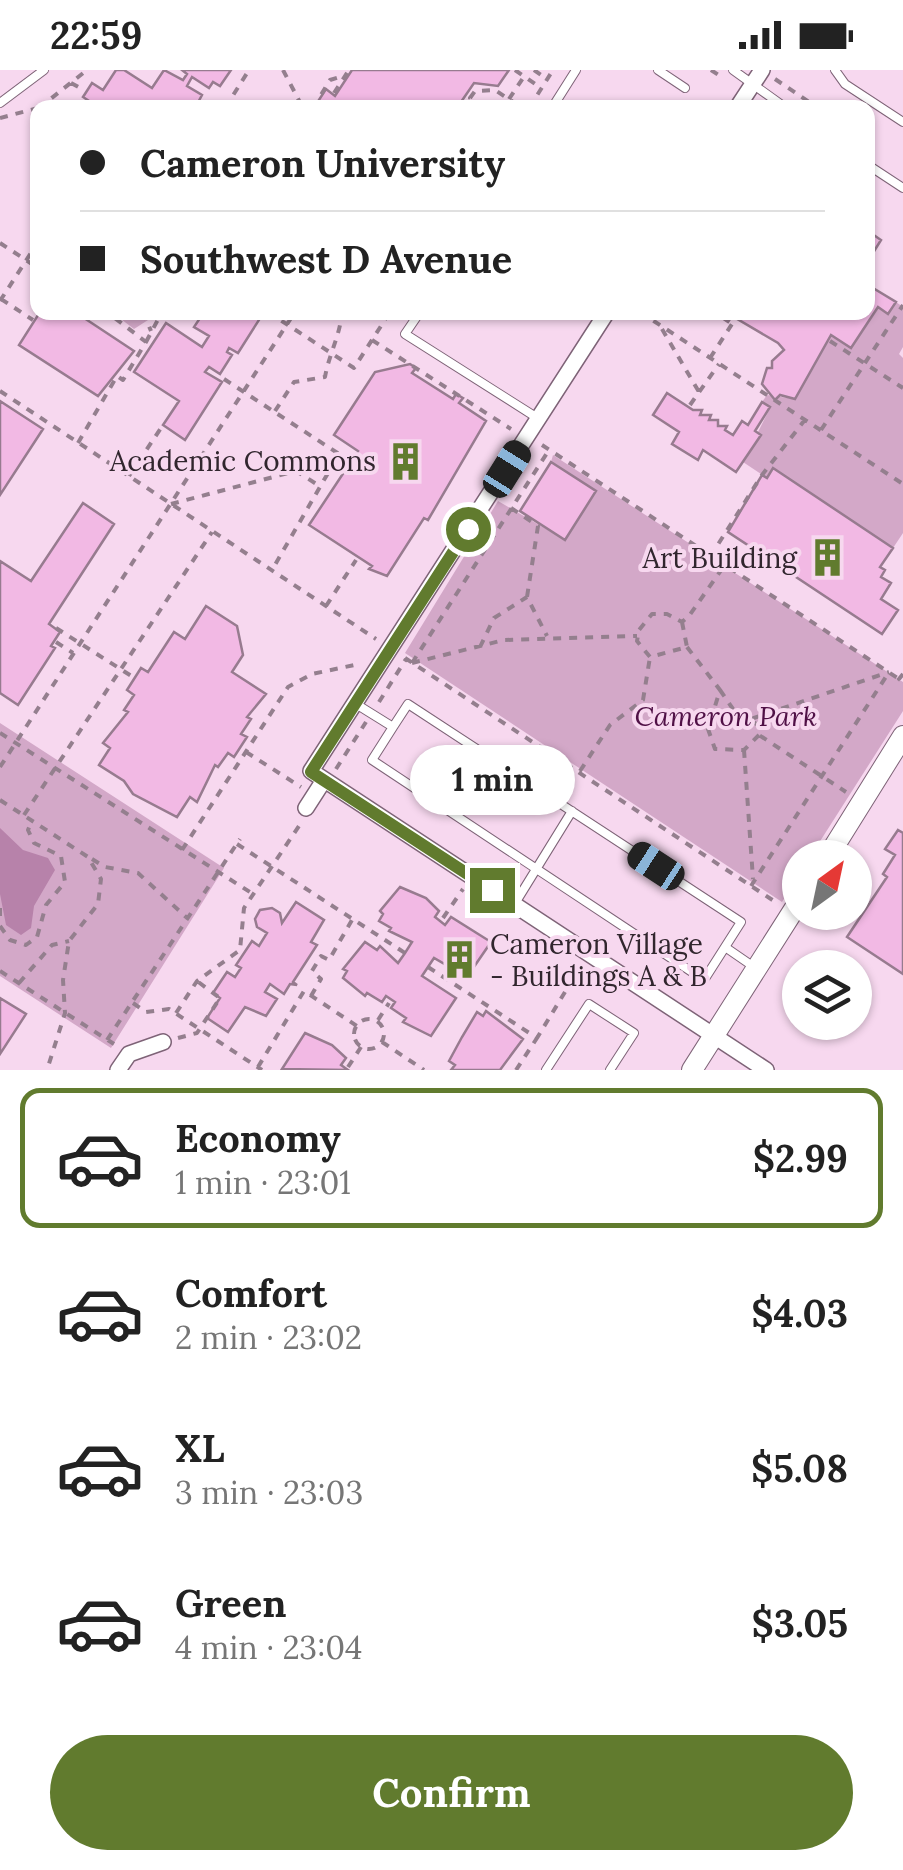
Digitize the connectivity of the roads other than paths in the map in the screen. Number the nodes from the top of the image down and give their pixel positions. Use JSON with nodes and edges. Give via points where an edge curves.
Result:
{"nodes":[{"id":1,"x":44,"y":70,"type":"edge"},
{"id":2,"x":576,"y":70,"type":"edge"},
{"id":3,"x":658,"y":70,"type":"edge"},
{"id":4,"x":733,"y":70,"type":"edge"},
{"id":5,"x":834,"y":70,"type":"edge"},
{"id":6,"x":763,"y":78,"type":"edge"},
{"id":7,"x":685,"y":88,"type":"dead end"},
{"id":8,"x":557,"y":100,"type":"edge"},
{"id":9,"x":744,"y":100,"type":"edge"},
{"id":10,"x":780,"y":100,"type":"edge"},
{"id":11,"x":869,"y":100,"type":"edge"},
{"id":12,"x":0,"y":102,"type":"edge"},
{"id":13,"x":876,"y":105,"type":"edge"},
{"id":14,"x":903,"y":122,"type":"edge"},
{"id":15,"x":875,"y":170,"type":"edge"},
{"id":16,"x":903,"y":188,"type":"edge"},
{"id":17,"x":415,"y":320,"type":"edge"},
{"id":18,"x":602,"y":320,"type":"edge"},
{"id":19,"x":539,"y":419,"type":"junction"},
{"id":20,"x":356,"y":704,"type":"junction"},
{"id":21,"x":393,"y":727,"type":"junction"},
{"id":22,"x":903,"y":736,"type":"edge"},
{"id":23,"x":326,"y":781,"type":"junction"},
{"id":24,"x":310,"y":802,"type":"road end"},
{"id":25,"x":572,"y":811,"type":"junction"},
{"id":26,"x":837,"y":840,"type":"edge"},
{"id":27,"x":536,"y":868,"type":"junction"},
{"id":28,"x":514,"y":904,"type":"junction"},
{"id":29,"x":782,"y":928,"type":"edge"},
{"id":30,"x":725,"y":947,"type":"junction"},
{"id":31,"x":756,"y":968,"type":"junction"},
{"id":32,"x":713,"y":1036,"type":"junction"},
{"id":33,"x":162,"y":1042,"type":"road end"},
{"id":34,"x":118,"y":1070,"type":"edge"},
{"id":35,"x":546,"y":1070,"type":"edge"},
{"id":36,"x":610,"y":1070,"type":"edge"},
{"id":37,"x":692,"y":1070,"type":"edge"},
{"id":38,"x":766,"y":1070,"type":"edge"}],
"edges":[{"from":1,"to":12,"type":"lane"},
{"from":2,"to":8,"type":"lane"},
{"from":3,"to":7,"type":"lane"},
{"from":4,"to":6,"type":"lane"},
{"from":5,"to":11,"type":"lane"},
{"from":6,"to":9,"type":"street"},
{"from":6,"to":10,"type":"lane"},
{"from":13,"to":14,"type":"lane"},
{"from":15,"to":16,"type":"lane"},
{"from":17,"to":19,"type":"lane","via":[[406,334]]},
{"from":18,"to":19,"type":"street"},
{"from":19,"to":20,"type":"street"},
{"from":20,"to":21,"type":"lane"},
{"from":20,"to":23,"type":"street","via":[[311,772]]},
{"from":21,"to":25,"type":"lane","via":[[408,704]]},
{"from":21,"to":27,"type":"lane","via":[[372,760]]},
{"from":22,"to":26,"type":"street"},
{"from":23,"to":24,"type":"street"},
{"from":23,"to":28,"type":"street"},
{"from":25,"to":27,"type":"lane"},
{"from":25,"to":30,"type":"lane","via":[[741,922]]},
{"from":27,"to":28,"type":"lane"},
{"from":27,"to":30,"type":"lane","via":[[704,980]]},
{"from":28,"to":32,"type":"street"},
{"from":29,"to":31,"type":"street"},
{"from":30,"to":31,"type":"lane"},
{"from":31,"to":32,"type":"street"},
{"from":32,"to":37,"type":"street"},
{"from":32,"to":38,"type":"street"},
{"from":33,"to":34,"type":"street","via":[[129,1054]]},
{"from":35,"to":36,"type":"lane","via":[[589,1004],[634,1033]]}]}
